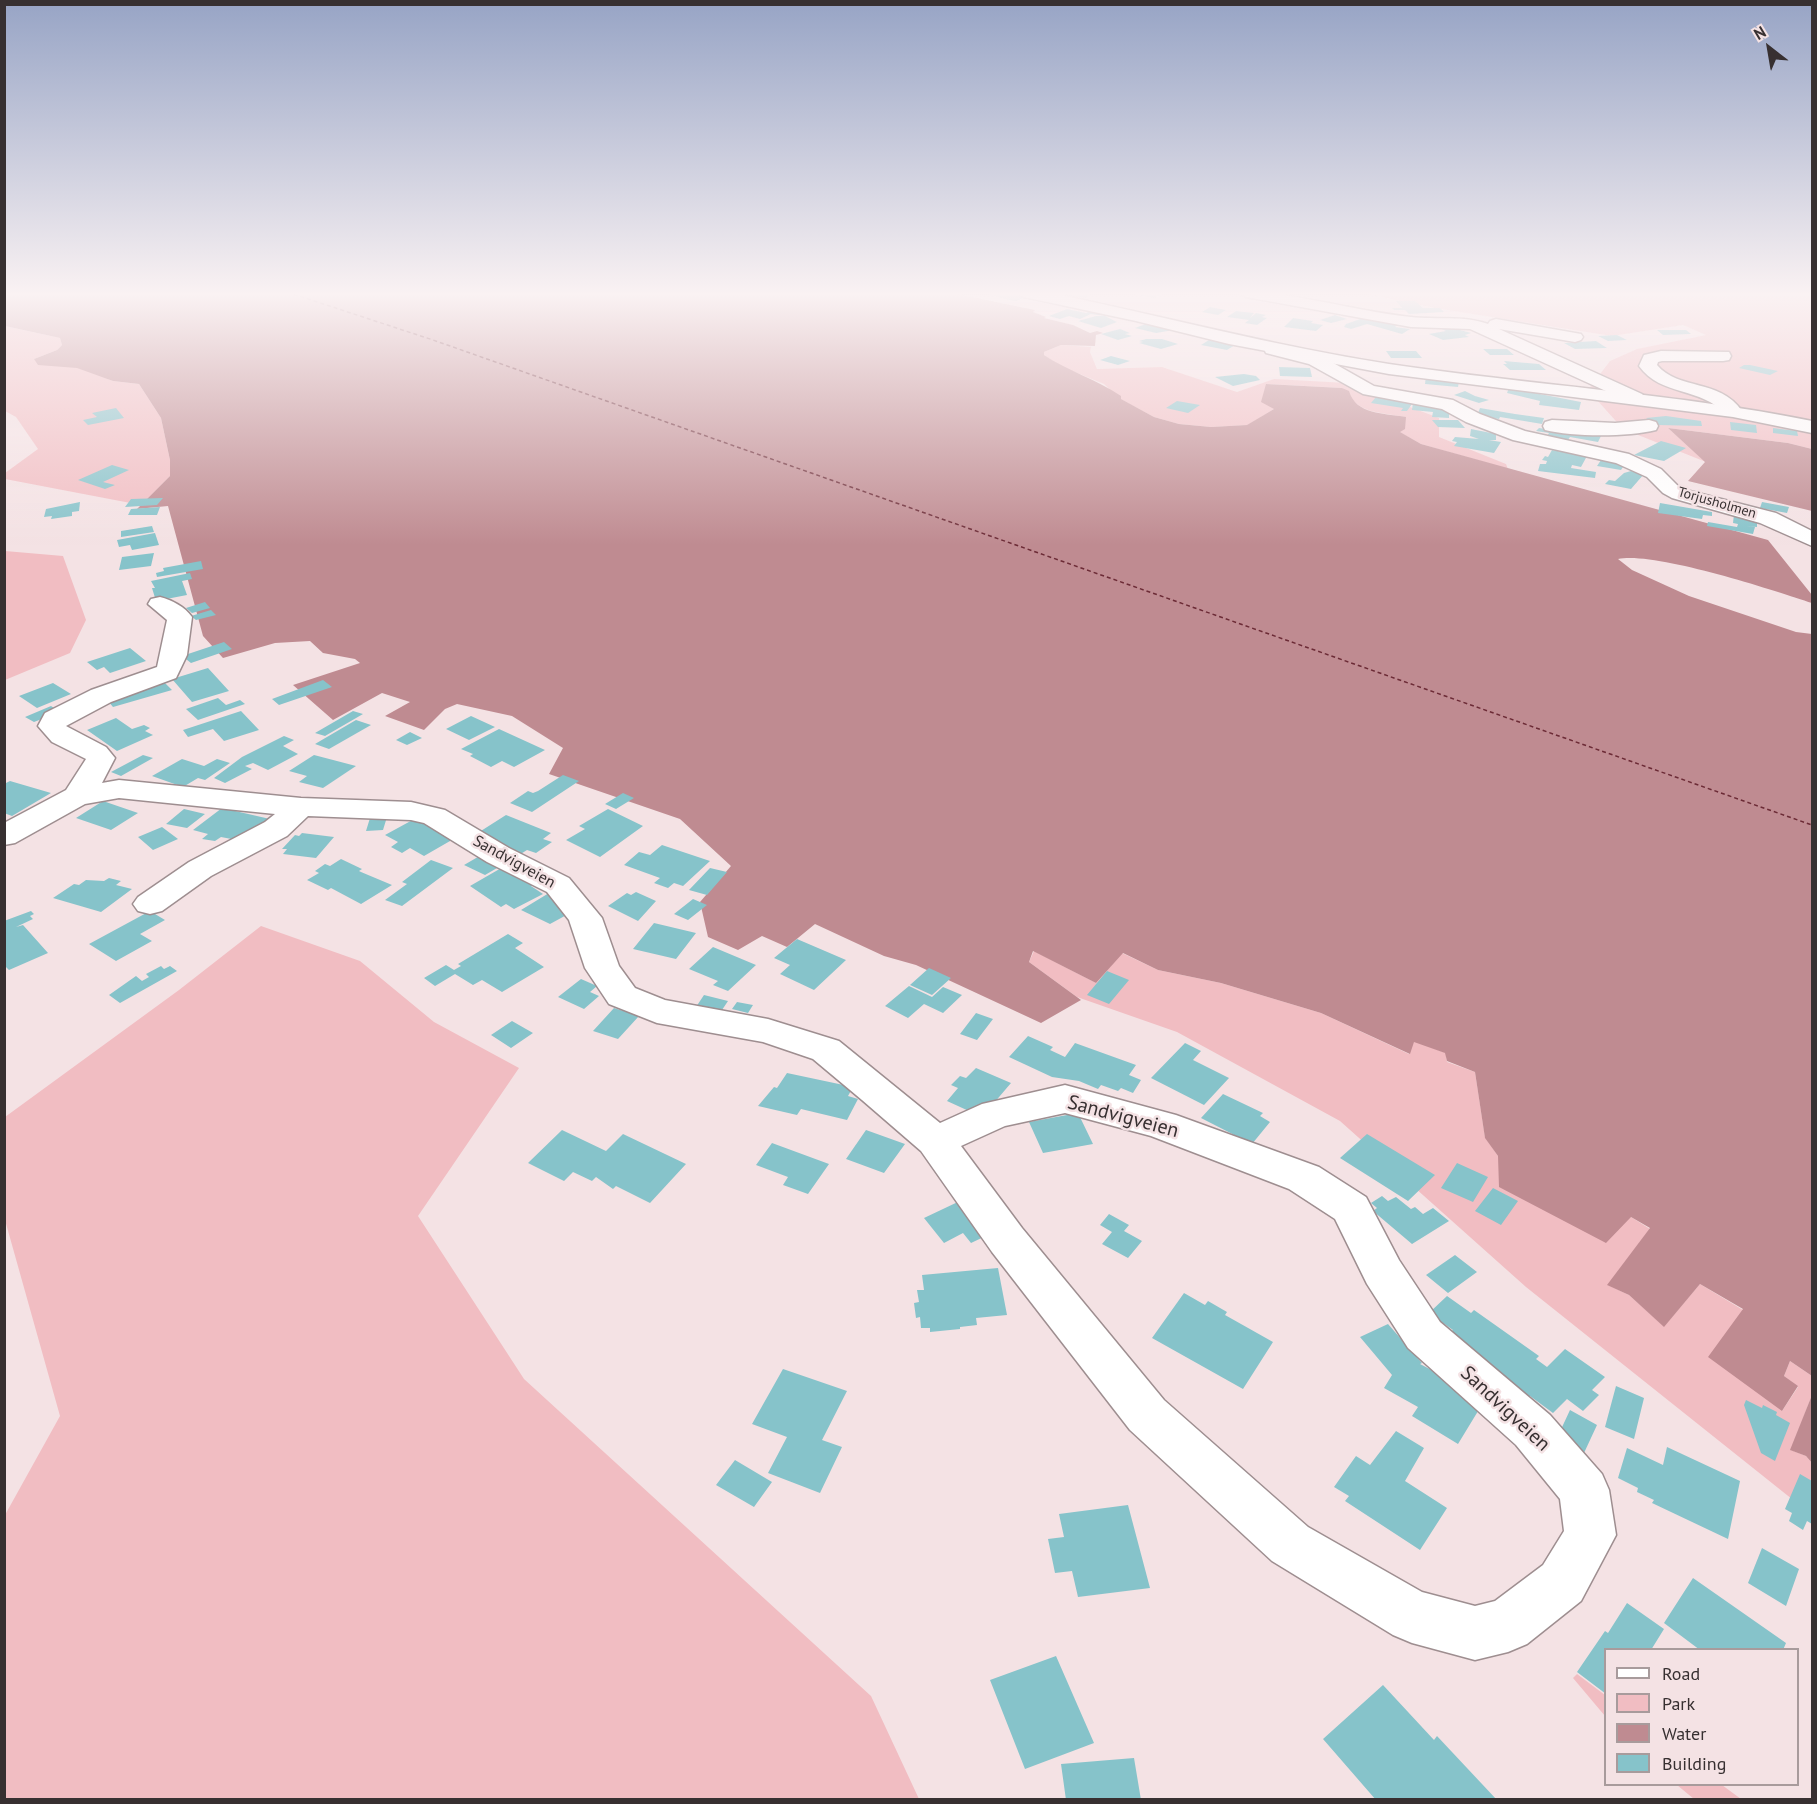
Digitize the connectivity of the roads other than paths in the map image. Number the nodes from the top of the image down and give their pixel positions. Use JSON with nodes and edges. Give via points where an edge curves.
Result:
{"nodes":[{"id":1,"x":1344,"y":376,"type":"edge"},
{"id":2,"x":1450,"y":376,"type":"edge"},
{"id":3,"x":1587,"y":376,"type":"edge"},
{"id":4,"x":1659,"y":376,"type":"edge"},
{"id":5,"x":1636,"y":398,"type":"junction"},
{"id":6,"x":1732,"y":411,"type":"junction"},
{"id":7,"x":1487,"y":424,"type":"junction"},
{"id":8,"x":1649,"y":426,"type":"dead end"},
{"id":9,"x":1812,"y":428,"type":"edge"},
{"id":10,"x":1812,"y":539,"type":"edge"},
{"id":11,"x":160,"y":604,"type":"dead end"},
{"id":12,"x":77,"y":796,"type":"junction"},
{"id":13,"x":301,"y":807,"type":"junction"},
{"id":14,"x":4,"y":836,"type":"edge"},
{"id":15,"x":150,"y":904,"type":"dead end"},
{"id":16,"x":935,"y":1141,"type":"junction"}],
"edges":[{"from":1,"to":7,"type":"street","name":"Torjusholmen","via":[[1369,390],[1447,404]]},
{"from":2,"to":5,"type":"street"},
{"from":3,"to":5,"type":"street"},
{"from":4,"to":6,"type":"street","via":[[1718,395]]},
{"from":5,"to":6,"type":"street"},
{"from":6,"to":9,"type":"street"},
{"from":7,"to":8,"type":"street","name":"Torjusholmen","via":[[1615,429]]},
{"from":7,"to":10,"type":"street","name":"Torjusholmen","via":[[1520,436],[1622,458],[1654,473],[1679,494],[1768,518]]},
{"from":11,"to":12,"type":"street","via":[[180,617],[172,667],[55,719],[52,726],[56,733],[101,758]]},
{"from":12,"to":13,"type":"street","name":"Sandvigveien","via":[[119,789]]},
{"from":12,"to":14,"type":"street","name":"Sandvigveien"},
{"from":13,"to":15,"type":"street","via":[[276,829],[200,869]]},
{"from":13,"to":16,"type":"street","name":"Sandvigveien","via":[[411,811],[435,816],[498,855],[558,885],[585,918],[602,968],[622,996],[657,1011],[768,1030],[826,1050]]},
{"from":16,"to":16,"type":"street","name":"Sandvigveien","via":[[1006,1240],[1147,1415],[1290,1544],[1412,1616],[1475,1633],[1508,1625],[1562,1582],[1590,1535],[1584,1490],[1533,1430],[1424,1335],[1383,1272],[1351,1208],[1305,1178],[1162,1125],[1065,1099],[996,1114]]}]}
